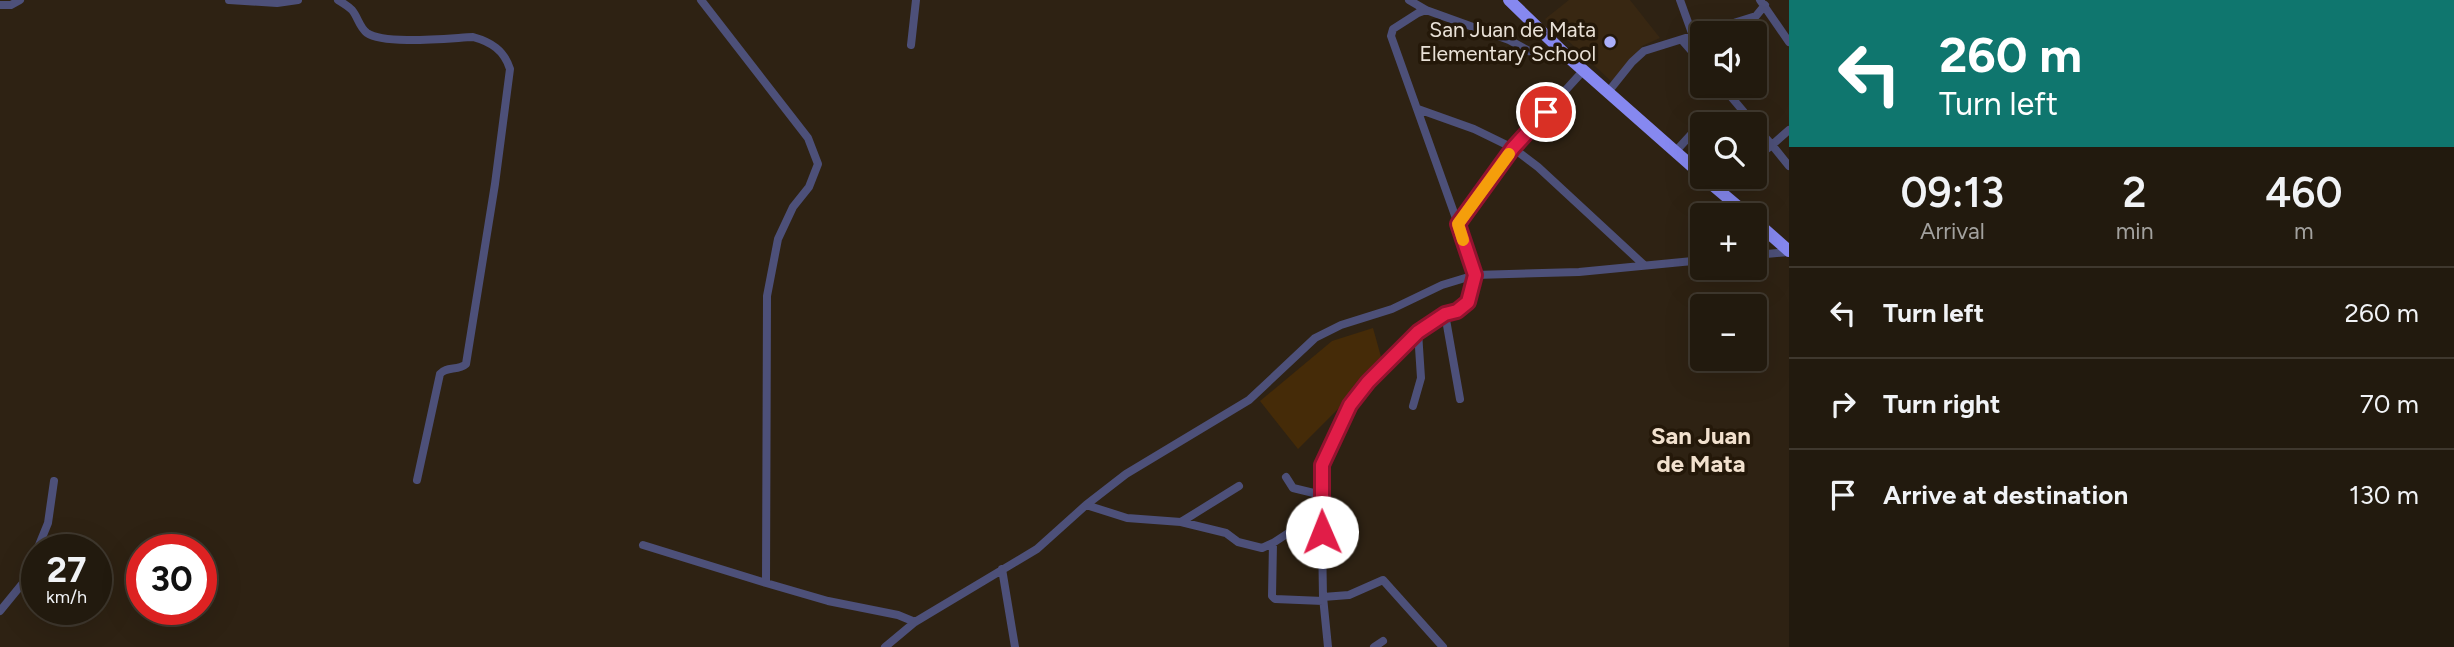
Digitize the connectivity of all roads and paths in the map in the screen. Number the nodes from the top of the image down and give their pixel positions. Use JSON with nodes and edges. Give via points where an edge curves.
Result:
{"nodes":[{"id":1,"x":20,"y":0,"type":"edge"},
{"id":2,"x":229,"y":0,"type":"edge"},
{"id":3,"x":298,"y":0,"type":"edge"},
{"id":4,"x":338,"y":0,"type":"edge"},
{"id":5,"x":701,"y":0,"type":"edge"},
{"id":6,"x":916,"y":0,"type":"edge"},
{"id":7,"x":1409,"y":0,"type":"edge"},
{"id":8,"x":1509,"y":0,"type":"edge"},
{"id":9,"x":1680,"y":0,"type":"edge"},
{"id":10,"x":1763,"y":3,"type":"edge"},
{"id":11,"x":0,"y":5,"type":"edge"},
{"id":12,"x":1426,"y":10,"type":"junction"},
{"id":13,"x":1740,"y":21,"type":"edge"},
{"id":14,"x":1690,"y":28,"type":"edge"},
{"id":15,"x":1690,"y":37,"type":"edge"},
{"id":16,"x":1682,"y":40,"type":"junction"},
{"id":17,"x":1789,"y":42,"type":"edge"},
{"id":18,"x":911,"y":45,"type":"dead end"},
{"id":19,"x":1690,"y":49,"type":"edge"},
{"id":20,"x":1567,"y":56,"type":"junction"},
{"id":21,"x":1583,"y":71,"type":"junction"},
{"id":22,"x":1608,"y":92,"type":"junction"},
{"id":23,"x":1732,"y":98,"type":"edge"},
{"id":24,"x":1418,"y":109,"type":"junction"},
{"id":25,"x":1744,"y":112,"type":"edge"},
{"id":26,"x":1789,"y":130,"type":"edge"},
{"id":27,"x":1690,"y":136,"type":"edge"},
{"id":28,"x":1767,"y":139,"type":"edge"},
{"id":29,"x":1772,"y":145,"type":"junction"},
{"id":30,"x":1513,"y":148,"type":"junction"},
{"id":31,"x":1767,"y":149,"type":"edge"},
{"id":32,"x":1675,"y":152,"type":"junction"},
{"id":33,"x":1690,"y":165,"type":"edge"},
{"id":34,"x":1789,"y":166,"type":"edge"},
{"id":35,"x":1718,"y":189,"type":"edge"},
{"id":36,"x":1720,"y":191,"type":"joint"},
{"id":37,"x":1734,"y":203,"type":"edge"},
{"id":38,"x":1458,"y":224,"type":"junction"},
{"id":39,"x":1767,"y":232,"type":"edge"},
{"id":40,"x":1789,"y":251,"type":"edge"},
{"id":41,"x":1767,"y":254,"type":"edge"},
{"id":42,"x":1690,"y":261,"type":"edge"},
{"id":43,"x":1644,"y":265,"type":"junction"},
{"id":44,"x":1475,"y":275,"type":"junction"},
{"id":45,"x":1445,"y":314,"type":"junction"},
{"id":46,"x":1418,"y":332,"type":"junction"},
{"id":47,"x":1460,"y":399,"type":"dead end"},
{"id":48,"x":1413,"y":405,"type":"dead end"},
{"id":49,"x":1286,"y":477,"type":"dead end"},
{"id":50,"x":417,"y":480,"type":"dead end"},
{"id":51,"x":54,"y":481,"type":"dead end"},
{"id":52,"x":1239,"y":486,"type":"dead end"},
{"id":53,"x":1322,"y":495,"type":"junction"},
{"id":54,"x":1086,"y":505,"type":"junction"},
{"id":55,"x":1322,"y":510,"type":"junction"},
{"id":56,"x":1181,"y":522,"type":"junction"},
{"id":57,"x":44,"y":534,"type":"edge"},
{"id":58,"x":1273,"y":544,"type":"junction"},
{"id":59,"x":643,"y":545,"type":"dead end"},
{"id":60,"x":1002,"y":569,"type":"junction"},
{"id":61,"x":766,"y":583,"type":"junction"},
{"id":62,"x":21,"y":585,"type":"edge"},
{"id":63,"x":1323,"y":599,"type":"junction"},
{"id":64,"x":0,"y":611,"type":"edge"},
{"id":65,"x":915,"y":622,"type":"junction"},
{"id":66,"x":1383,"y":642,"type":"dead end"},
{"id":67,"x":885,"y":647,"type":"edge"},
{"id":68,"x":1015,"y":647,"type":"edge"},
{"id":69,"x":1328,"y":647,"type":"edge"},
{"id":70,"x":1374,"y":647,"type":"edge"},
{"id":71,"x":1443,"y":647,"type":"edge"}],
"edges":[{"from":1,"to":11,"type":"street"},
{"from":2,"to":3,"type":"street"},
{"from":4,"to":50,"type":"street","via":[[353,11],[370,35],[403,40],[473,37],[503,52],[510,69],[466,364],[440,374]]},
{"from":5,"to":61,"type":"street","via":[[808,138],[818,164],[778,239],[768,296]]},
{"from":6,"to":18,"type":"street"},
{"from":7,"to":12,"type":"street"},
{"from":8,"to":20,"type":"highway"},
{"from":9,"to":14,"type":"street"},
{"from":10,"to":13,"type":"street","via":[[1756,16]]},
{"from":10,"to":17,"type":"street"},
{"from":12,"to":20,"type":"street","via":[[1531,52]]},
{"from":12,"to":24,"type":"street","via":[[1392,33]]},
{"from":15,"to":16,"type":"street"},
{"from":16,"to":19,"type":"street"},
{"from":16,"to":22,"type":"street","via":[[1638,54]]},
{"from":20,"to":21,"type":"highway"},
{"from":21,"to":22,"type":"highway"},
{"from":21,"to":30,"type":"street"},
{"from":22,"to":32,"type":"highway"},
{"from":23,"to":25,"type":"street"},
{"from":24,"to":30,"type":"street"},
{"from":24,"to":38,"type":"street"},
{"from":26,"to":29,"type":"street"},
{"from":27,"to":32,"type":"street"},
{"from":28,"to":29,"type":"street"},
{"from":29,"to":31,"type":"street"},
{"from":29,"to":34,"type":"street"},
{"from":30,"to":38,"type":"street"},
{"from":30,"to":43,"type":"street"},
{"from":32,"to":33,"type":"highway"},
{"from":35,"to":36,"type":"highway"},
{"from":36,"to":37,"type":"highway"},
{"from":38,"to":44,"type":"street"},
{"from":39,"to":40,"type":"highway"},
{"from":40,"to":41,"type":"street"},
{"from":42,"to":43,"type":"street"},
{"from":43,"to":44,"type":"street"},
{"from":44,"to":45,"type":"street","via":[[1468,302]]},
{"from":44,"to":54,"type":"street","via":[[1315,338],[1249,400],[1126,474]]},
{"from":45,"to":46,"type":"street"},
{"from":45,"to":47,"type":"street"},
{"from":46,"to":48,"type":"street","via":[[1421,378]]},
{"from":46,"to":53,"type":"street","via":[[1350,405],[1324,457]]},
{"from":49,"to":53,"type":"street","via":[[1293,488]]},
{"from":51,"to":57,"type":"street"},
{"from":52,"to":56,"type":"street"},
{"from":53,"to":55,"type":"street"},
{"from":54,"to":56,"type":"street","via":[[1127,518]]},
{"from":54,"to":60,"type":"street","via":[[1037,549]]},
{"from":55,"to":58,"type":"street"},
{"from":55,"to":63,"type":"street"},
{"from":56,"to":58,"type":"street","via":[[1258,547]]},
{"from":58,"to":63,"type":"street","via":[[1272,596],[1287,601]]},
{"from":59,"to":61,"type":"street"},
{"from":60,"to":65,"type":"street"},
{"from":60,"to":68,"type":"street"},
{"from":61,"to":65,"type":"street"},
{"from":62,"to":64,"type":"street"},
{"from":63,"to":69,"type":"street"},
{"from":63,"to":71,"type":"street","via":[[1349,595],[1383,580]]},
{"from":65,"to":67,"type":"street"},
{"from":66,"to":70,"type":"street"}]}
